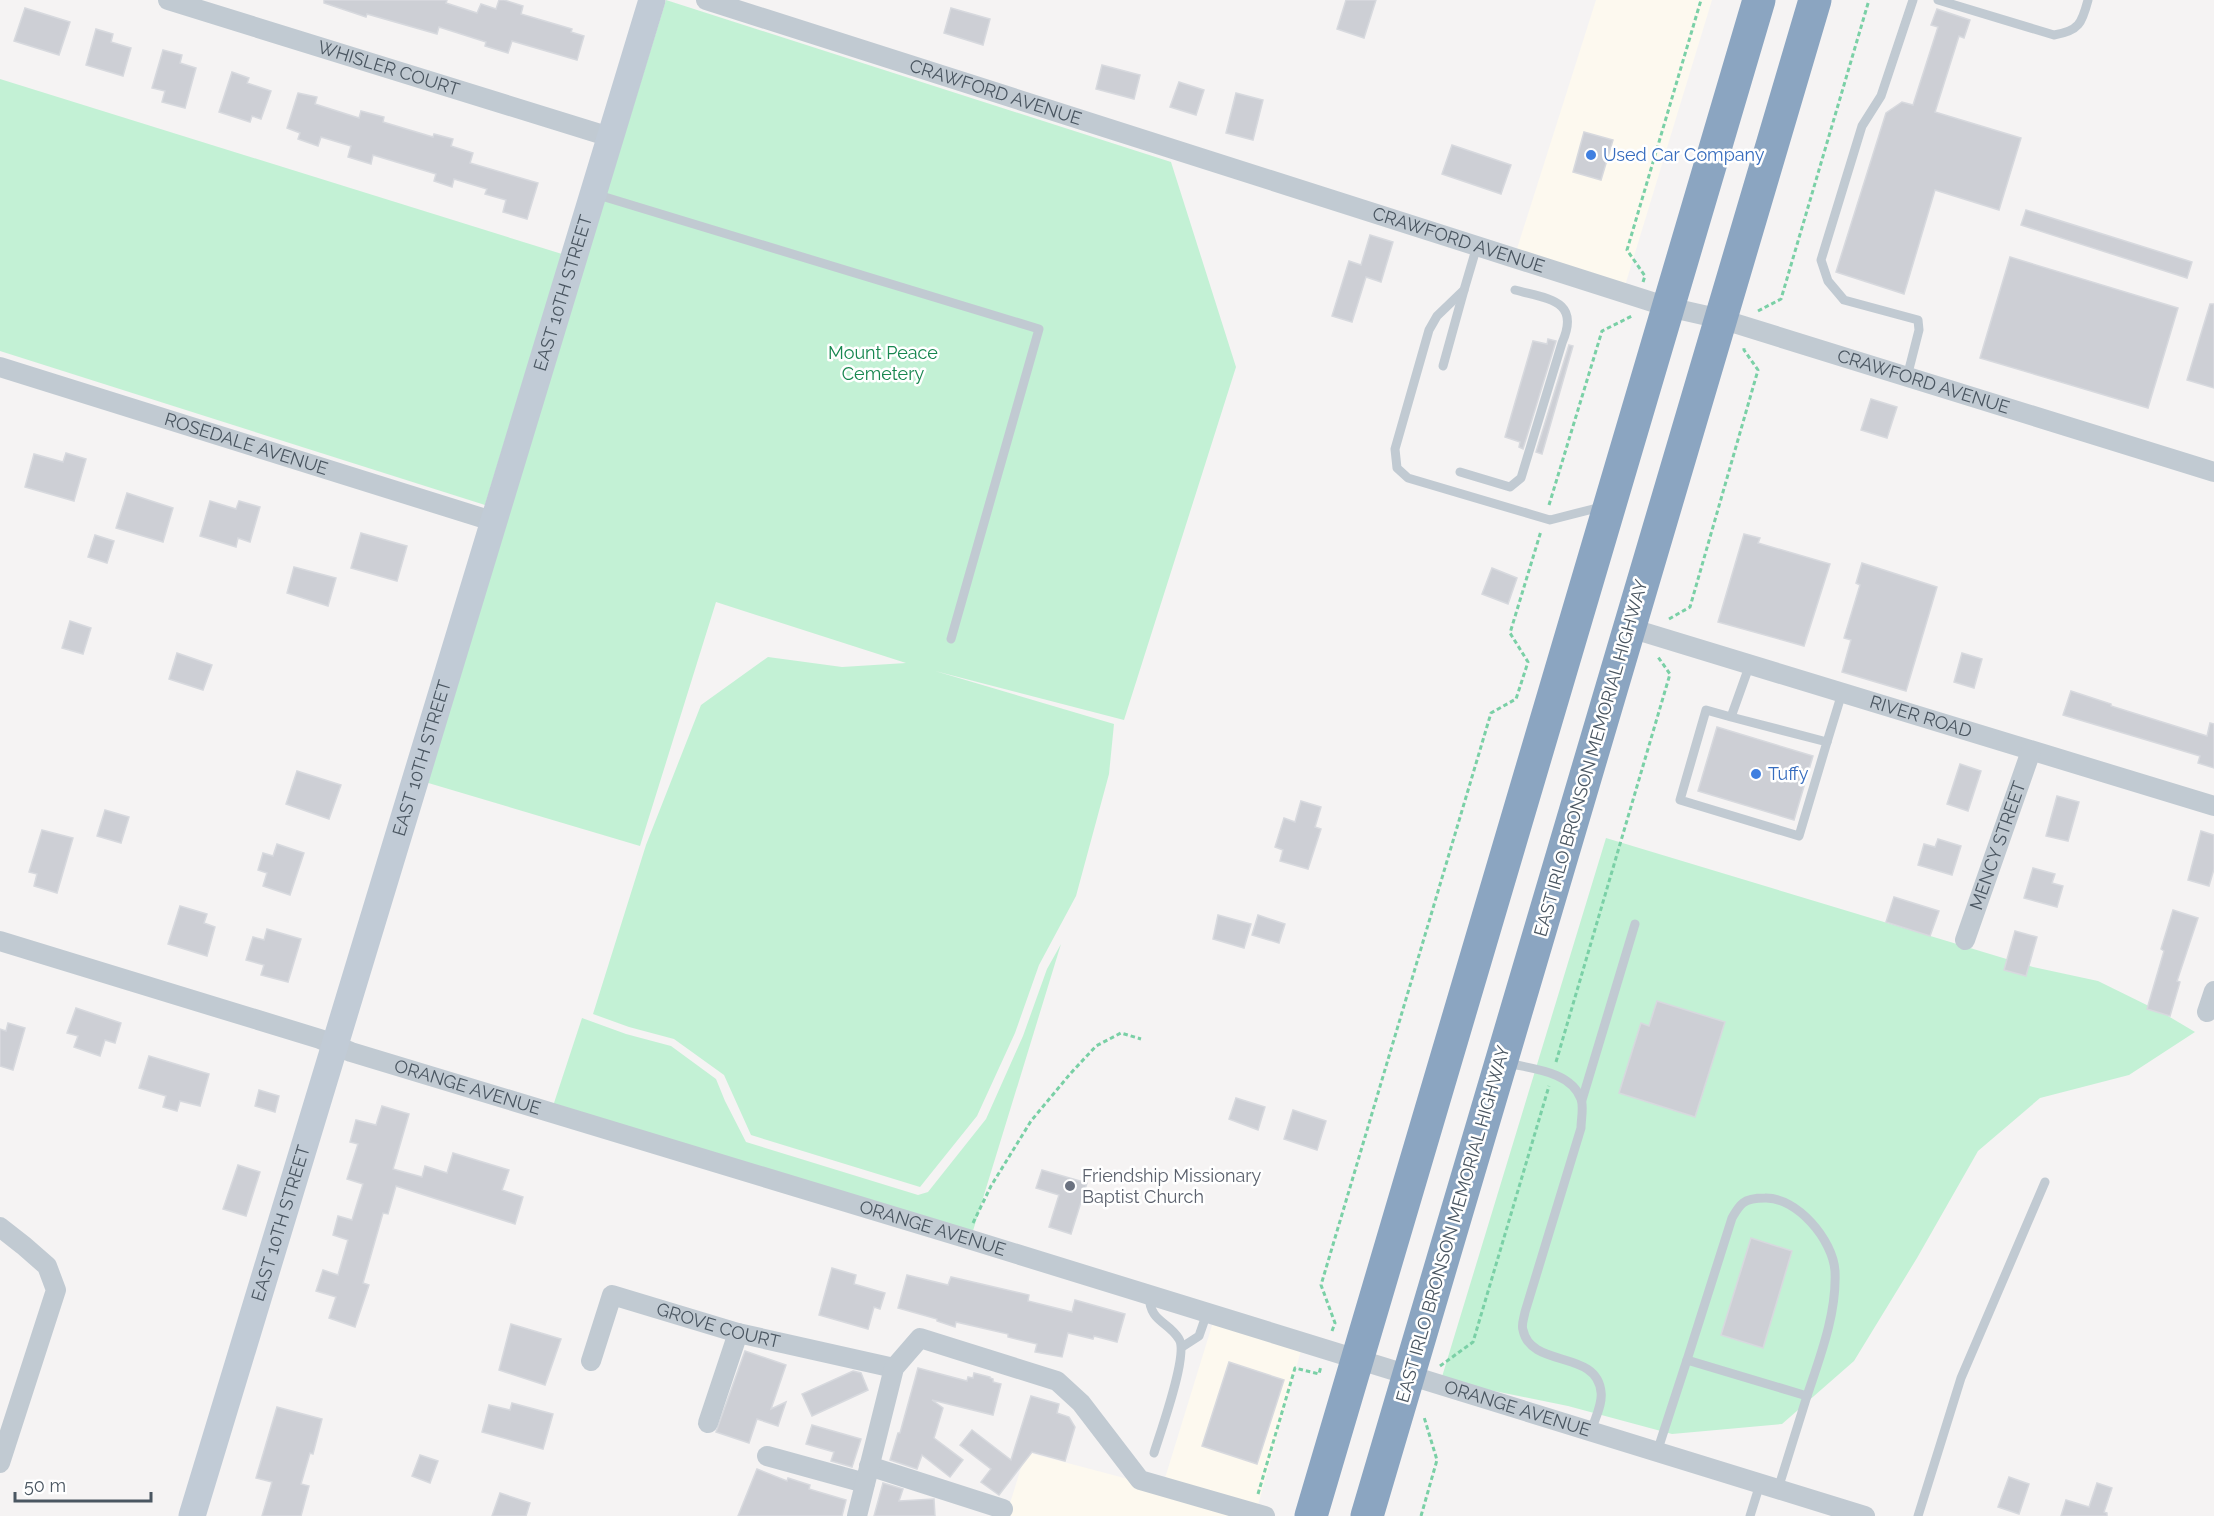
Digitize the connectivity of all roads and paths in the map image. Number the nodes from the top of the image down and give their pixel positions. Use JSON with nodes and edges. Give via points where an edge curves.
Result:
{"nodes":[{"id":1,"x":168,"y":0,"type":"edge"},
{"id":2,"x":652,"y":0,"type":"edge"},
{"id":3,"x":706,"y":0,"type":"edge"},
{"id":4,"x":1701,"y":0,"type":"edge"},
{"id":5,"x":1759,"y":0,"type":"edge"},
{"id":6,"x":1815,"y":0,"type":"edge"},
{"id":7,"x":1913,"y":0,"type":"edge"},
{"id":8,"x":1938,"y":0,"type":"edge"},
{"id":9,"x":2088,"y":0,"type":"edge"},
{"id":10,"x":610,"y":137,"type":"junction"},
{"id":11,"x":593,"y":194,"type":"junction"},
{"id":12,"x":1477,"y":246,"type":"junction"},
{"id":13,"x":1464,"y":290,"type":"junction"},
{"id":14,"x":1515,"y":290,"type":"dead end"},
{"id":15,"x":1653,"y":302,"type":"junction"},
{"id":16,"x":1721,"y":319,"type":"junction"},
{"id":17,"x":1443,"y":366,"type":"dead end"},
{"id":18,"x":0,"y":367,"type":"edge"},
{"id":19,"x":1907,"y":377,"type":"junction"},
{"id":20,"x":1460,"y":471,"type":"dead end"},
{"id":21,"x":2214,"y":472,"type":"edge"},
{"id":22,"x":1609,"y":505,"type":"junction"},
{"id":23,"x":1545,"y":519,"type":"junction"},
{"id":24,"x":492,"y":521,"type":"junction"},
{"id":25,"x":1630,"y":628,"type":"junction"},
{"id":26,"x":951,"y":639,"type":"dead end"},
{"id":27,"x":1750,"y":664,"type":"junction"},
{"id":28,"x":1670,"y":674,"type":"dead end"},
{"id":29,"x":1842,"y":693,"type":"junction"},
{"id":30,"x":1731,"y":717,"type":"junction"},
{"id":31,"x":1827,"y":742,"type":"junction"},
{"id":32,"x":2031,"y":751,"type":"junction"},
{"id":33,"x":2214,"y":806,"type":"edge"},
{"id":34,"x":1635,"y":924,"type":"dead end"},
{"id":35,"x":0,"y":940,"type":"edge"},
{"id":36,"x":1965,"y":940,"type":"dead end"},
{"id":37,"x":2214,"y":991,"type":"edge"},
{"id":38,"x":2207,"y":1012,"type":"dead end"},
{"id":39,"x":1141,"y":1039,"type":"dead end"},
{"id":40,"x":334,"y":1044,"type":"junction"},
{"id":41,"x":1502,"y":1061,"type":"junction"},
{"id":42,"x":1552,"y":1075,"type":"junction"},
{"id":43,"x":1582,"y":1100,"type":"junction"},
{"id":44,"x":2045,"y":1182,"type":"dead end"},
{"id":45,"x":0,"y":1227,"type":"edge"},
{"id":46,"x":965,"y":1238,"type":"junction"},
{"id":47,"x":1149,"y":1295,"type":"junction"},
{"id":48,"x":1207,"y":1313,"type":"junction"},
{"id":49,"x":738,"y":1333,"type":"junction"},
{"id":50,"x":1182,"y":1347,"type":"junction"},
{"id":51,"x":1326,"y":1350,"type":"junction"},
{"id":52,"x":1357,"y":1360,"type":"junction"},
{"id":53,"x":1687,"y":1360,"type":"junction"},
{"id":54,"x":591,"y":1361,"type":"dead end"},
{"id":55,"x":894,"y":1368,"type":"junction"},
{"id":56,"x":1421,"y":1380,"type":"junction"},
{"id":57,"x":1807,"y":1396,"type":"junction"},
{"id":58,"x":708,"y":1423,"type":"dead end"},
{"id":59,"x":1591,"y":1432,"type":"junction"},
{"id":60,"x":1657,"y":1452,"type":"junction"},
{"id":61,"x":1154,"y":1453,"type":"dead end"},
{"id":62,"x":767,"y":1456,"type":"dead end"},
{"id":63,"x":0,"y":1463,"type":"edge"},
{"id":64,"x":867,"y":1474,"type":"junction"},
{"id":65,"x":1769,"y":1487,"type":"junction"},
{"id":66,"x":1003,"y":1509,"type":"dead end"},
{"id":67,"x":1259,"y":1514,"type":"edge"},
{"id":68,"x":192,"y":1516,"type":"edge"},
{"id":69,"x":857,"y":1516,"type":"edge"},
{"id":70,"x":1311,"y":1516,"type":"edge"},
{"id":71,"x":1367,"y":1516,"type":"edge"},
{"id":72,"x":1420,"y":1516,"type":"edge"},
{"id":73,"x":1750,"y":1516,"type":"edge"},
{"id":74,"x":1865,"y":1516,"type":"edge"},
{"id":75,"x":1918,"y":1516,"type":"edge"}],
"edges":[{"from":1,"to":10,"type":"street","name":"WHISLER COURT"},
{"from":2,"to":10,"type":"street","name":"EAST 10TH STREET"},
{"from":3,"to":12,"type":"street","name":"CRAWFORD AVENUE"},
{"from":4,"to":15,"type":"path","via":[[1627,249],[1645,276]]},
{"from":5,"to":15,"type":"highway"},
{"from":6,"to":16,"type":"highway","name":"EAST IRLO BRONSON MEMORIAL HIGHWAY"},
{"from":7,"to":19,"type":"lane","via":[[1881,96],[1862,126],[1821,260],[1828,281],[1844,300],[1918,320]]},
{"from":8,"to":9,"type":"lane","via":[[2054,35],[2071,32],[2083,19]]},
{"from":10,"to":11,"type":"street","name":"EAST 10TH STREET"},
{"from":11,"to":24,"type":"street","name":"EAST 10TH STREET"},
{"from":11,"to":26,"type":"lane","via":[[1040,329]]},
{"from":12,"to":13,"type":"lane"},
{"from":12,"to":15,"type":"street","name":"CRAWFORD AVENUE"},
{"from":13,"to":17,"type":"lane"},
{"from":13,"to":23,"type":"lane","via":[[1437,316],[1429,330],[1395,449],[1396,468],[1408,478]]},
{"from":14,"to":20,"type":"lane","via":[[1550,299],[1564,308],[1568,330],[1521,478],[1510,487]]},
{"from":15,"to":16,"type":"street","name":"CRAWFORD AVENUE"},
{"from":15,"to":22,"type":"highway"},
{"from":15,"to":23,"type":"path","via":[[1602,331]]},
{"from":16,"to":19,"type":"street","name":"CRAWFORD AVENUE"},
{"from":16,"to":25,"type":"highway","name":"EAST IRLO BRONSON MEMORIAL HIGHWAY"},
{"from":18,"to":24,"type":"street","name":"ROSEDALE AVENUE"},
{"from":19,"to":21,"type":"street","name":"CRAWFORD AVENUE"},
{"from":22,"to":23,"type":"lane"},
{"from":22,"to":52,"type":"highway"},
{"from":23,"to":51,"type":"path","via":[[1510,633],[1528,662],[1516,699],[1491,713],[1321,1285],[1335,1323]]},
{"from":24,"to":40,"type":"street","name":"EAST 10TH STREET"},
{"from":25,"to":27,"type":"street","name":"RIVER ROAD"},
{"from":25,"to":41,"type":"highway","name":"EAST IRLO BRONSON MEMORIAL HIGHWAY"},
{"from":27,"to":29,"type":"street","name":"RIVER ROAD"},
{"from":27,"to":30,"type":"lane"},
{"from":28,"to":42,"type":"path"},
{"from":29,"to":31,"type":"lane"},
{"from":29,"to":32,"type":"street","name":"RIVER ROAD"},
{"from":30,"to":31,"type":"lane"},
{"from":30,"to":31,"type":"lane","via":[[1706,710],[1680,800],[1799,836]]},
{"from":32,"to":33,"type":"street","name":"RIVER ROAD"},
{"from":32,"to":36,"type":"street","name":"MENCY STREET"},
{"from":34,"to":43,"type":"lane"},
{"from":35,"to":40,"type":"street","name":"ORANGE AVENUE"},
{"from":37,"to":38,"type":"street"},
{"from":39,"to":46,"type":"path","via":[[1121,1033],[1096,1046],[1070,1074],[1031,1121]]},
{"from":40,"to":46,"type":"street","name":"ORANGE AVENUE"},
{"from":40,"to":68,"type":"street","name":"EAST 10TH STREET"},
{"from":41,"to":42,"type":"lane"},
{"from":41,"to":56,"type":"highway","name":"EAST IRLO BRONSON MEMORIAL HIGHWAY"},
{"from":42,"to":43,"type":"lane","via":[[1572,1083]]},
{"from":42,"to":56,"type":"path","via":[[1473,1342]]},
{"from":43,"to":59,"type":"lane","via":[[1581,1128],[1522,1329],[1528,1343],[1540,1351],[1595,1374],[1602,1395]]},
{"from":44,"to":75,"type":"lane","via":[[1961,1378]]},
{"from":45,"to":63,"type":"street","via":[[47,1266],[56,1290]]},
{"from":46,"to":47,"type":"street","name":"ORANGE AVENUE"},
{"from":47,"to":48,"type":"street","name":"ORANGE AVENUE"},
{"from":47,"to":50,"type":"lane","via":[[1153,1314],[1179,1339]]},
{"from":48,"to":50,"type":"lane","via":[[1199,1336]]},
{"from":48,"to":51,"type":"street","name":"ORANGE AVENUE"},
{"from":49,"to":54,"type":"street","name":"GROVE COURT","via":[[612,1295]]},
{"from":49,"to":55,"type":"street","name":"GROVE COURT"},
{"from":49,"to":58,"type":"street"},
{"from":50,"to":61,"type":"lane"},
{"from":51,"to":52,"type":"street","name":"ORANGE AVENUE"},
{"from":51,"to":67,"type":"path","via":[[1319,1374],[1295,1368]]},
{"from":52,"to":56,"type":"street","name":"ORANGE AVENUE"},
{"from":52,"to":70,"type":"highway"},
{"from":53,"to":57,"type":"lane"},
{"from":53,"to":57,"type":"lane","via":[[1732,1218],[1743,1203],[1774,1198],[1787,1203],[1819,1230],[1833,1258],[1832,1309]]},
{"from":53,"to":60,"type":"lane"},
{"from":55,"to":64,"type":"street"},
{"from":55,"to":67,"type":"street","via":[[920,1338],[1057,1381],[1082,1403],[1140,1480]]},
{"from":56,"to":59,"type":"street","name":"ORANGE AVENUE"},
{"from":56,"to":71,"type":"highway","name":"EAST IRLO BRONSON MEMORIAL HIGHWAY"},
{"from":56,"to":72,"type":"path","via":[[1423,1412],[1437,1460]]},
{"from":57,"to":65,"type":"lane"},
{"from":59,"to":60,"type":"street","name":"ORANGE AVENUE"},
{"from":60,"to":65,"type":"street","name":"ORANGE AVENUE"},
{"from":62,"to":64,"type":"street"},
{"from":64,"to":66,"type":"street"},
{"from":64,"to":69,"type":"street"},
{"from":65,"to":73,"type":"lane"},
{"from":65,"to":74,"type":"street","name":"ORANGE AVENUE"}]}
